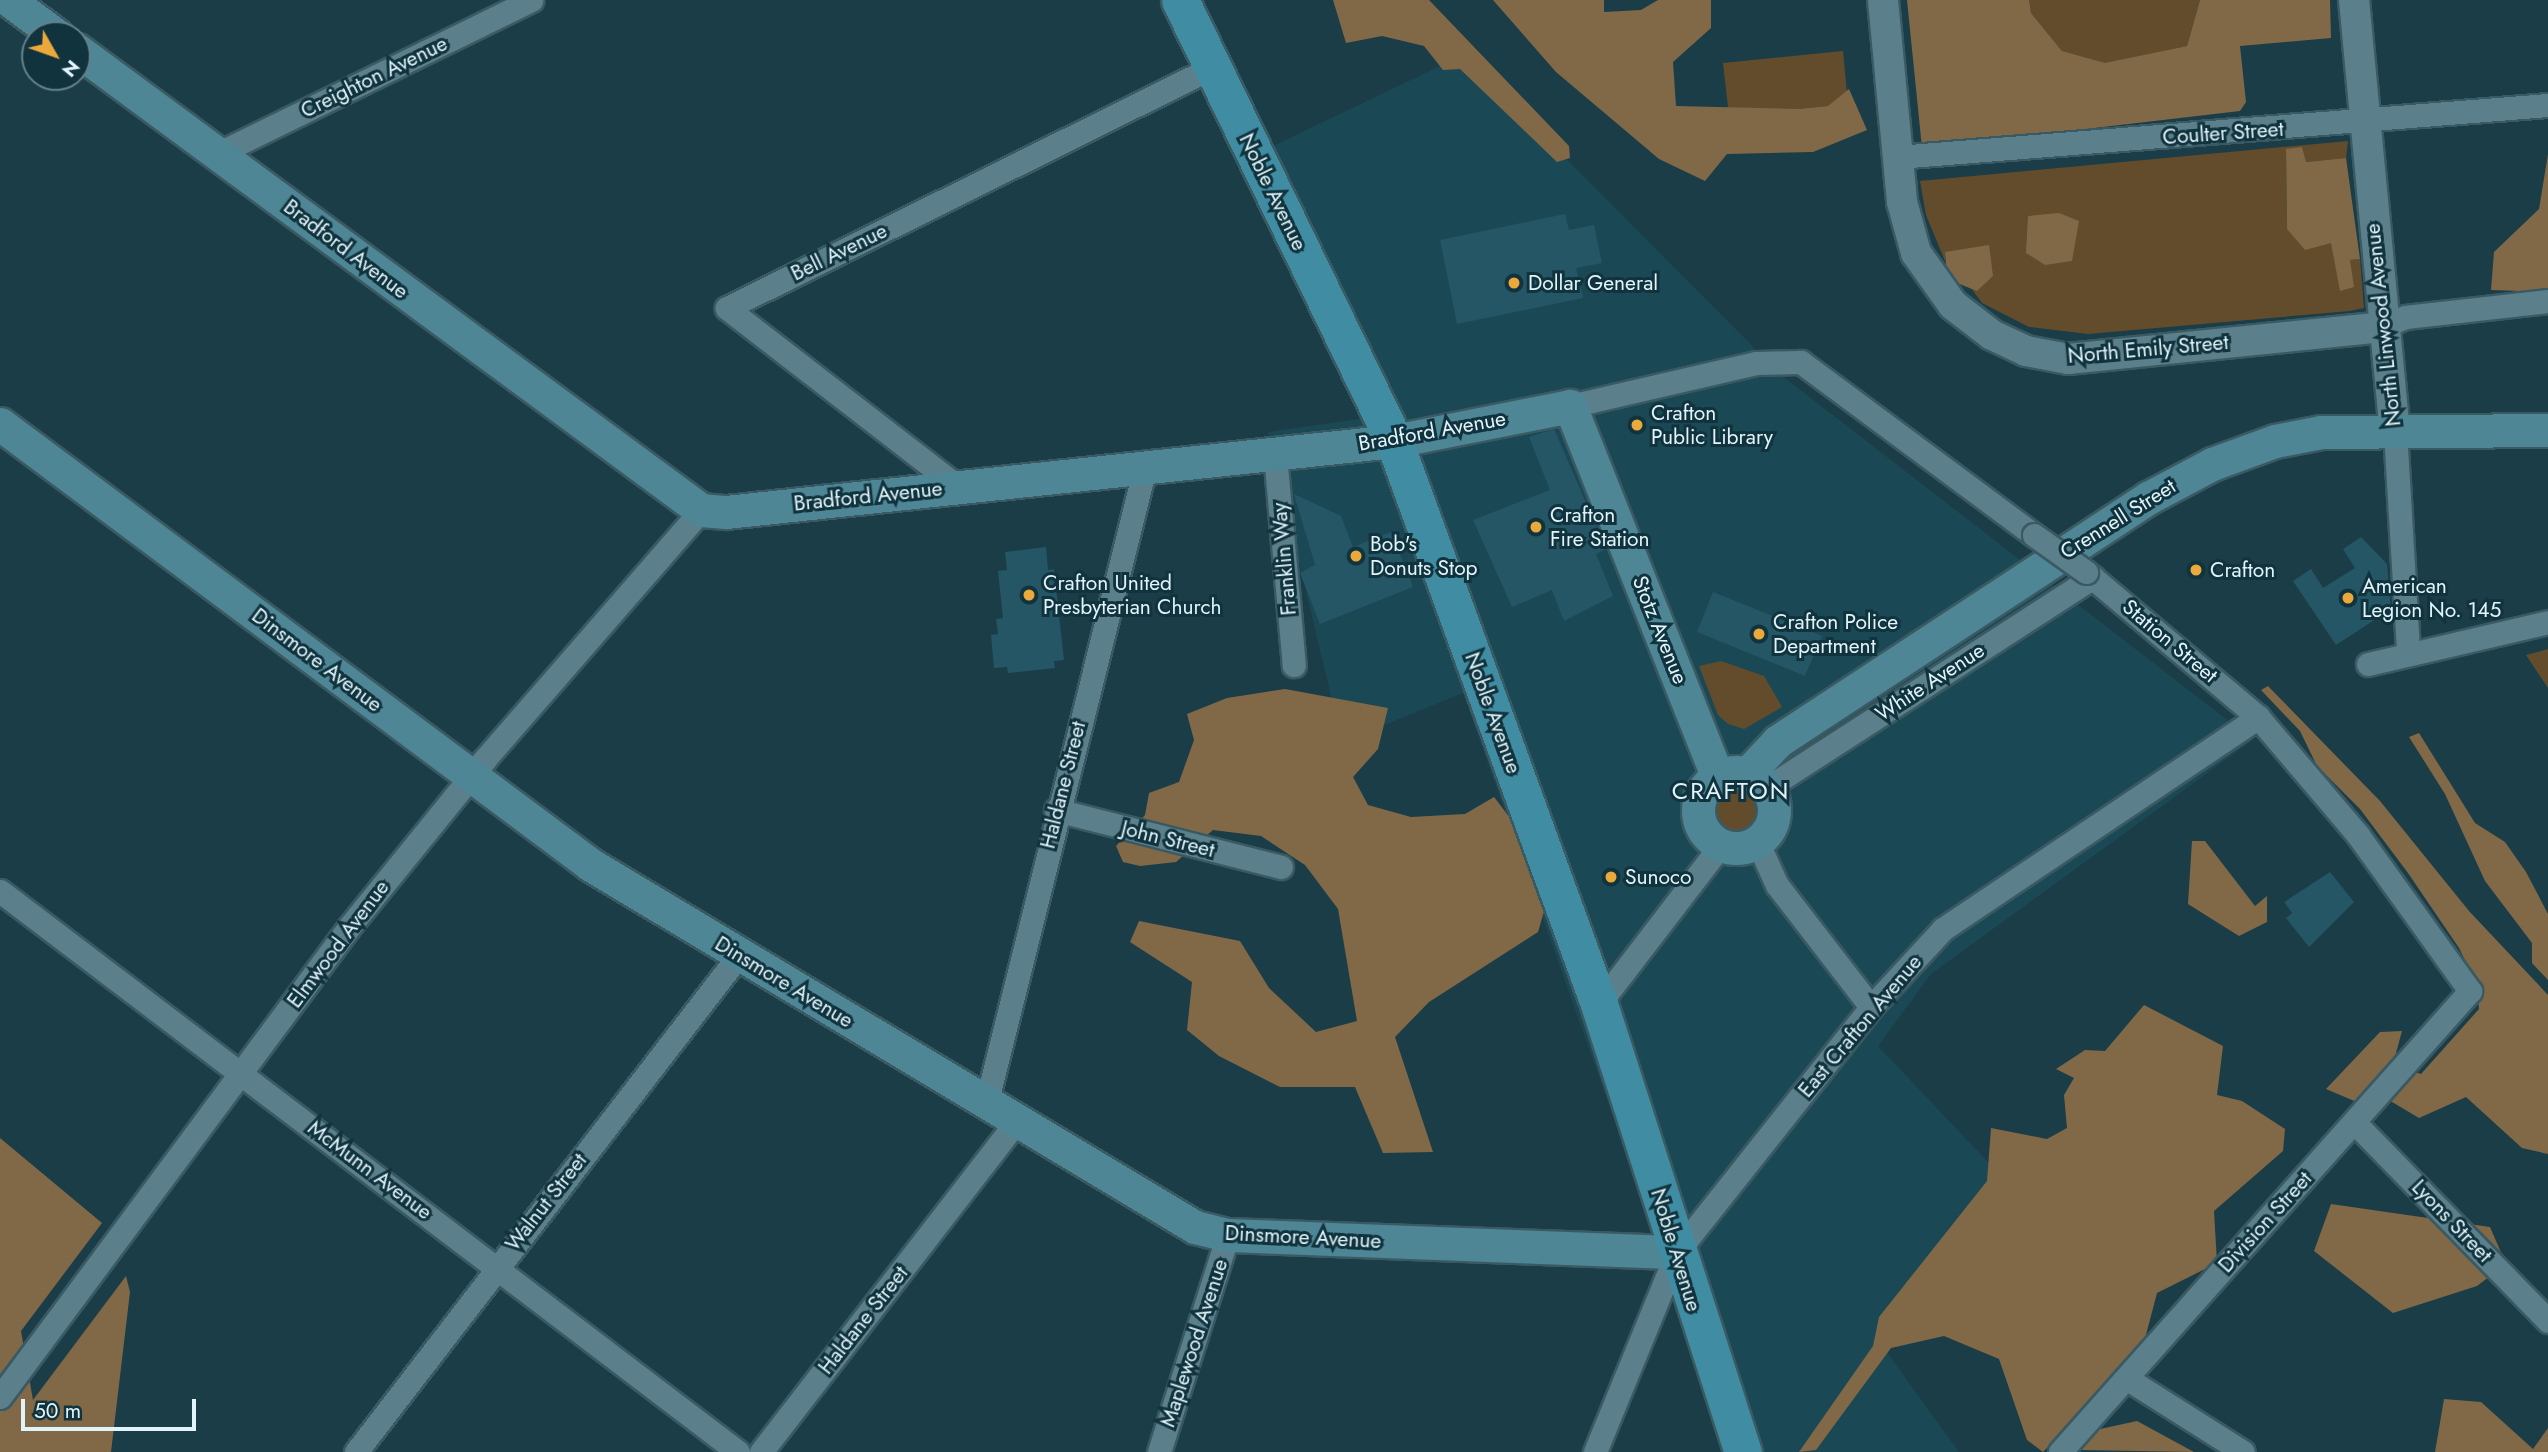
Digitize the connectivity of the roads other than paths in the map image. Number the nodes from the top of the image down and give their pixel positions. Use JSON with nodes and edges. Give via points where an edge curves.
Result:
{"nodes":[{"id":1,"x":9,"y":0,"type":"edge"},
{"id":2,"x":531,"y":0,"type":"edge"},
{"id":3,"x":1180,"y":0,"type":"edge"},
{"id":4,"x":1883,"y":0,"type":"edge"},
{"id":5,"x":2354,"y":0,"type":"edge"},
{"id":6,"x":37,"y":21,"type":"edge"},
{"id":7,"x":91,"y":60,"type":"edge"},
{"id":8,"x":1211,"y":68,"type":"junction"},
{"id":9,"x":2548,"y":105,"type":"edge"},
{"id":10,"x":2362,"y":122,"type":"junction"},
{"id":11,"x":217,"y":154,"type":"junction"},
{"id":12,"x":1897,"y":157,"type":"junction"},
{"id":13,"x":2548,"y":301,"type":"edge"},
{"id":14,"x":2382,"y":327,"type":"junction"},
{"id":15,"x":1801,"y":362,"type":"joint"},
{"id":16,"x":1570,"y":406,"type":"junction"},
{"id":17,"x":0,"y":424,"type":"edge"},
{"id":18,"x":2548,"y":430,"type":"edge"},
{"id":19,"x":2395,"y":431,"type":"junction"},
{"id":20,"x":1394,"y":441,"type":"junction"},
{"id":21,"x":1275,"y":454,"type":"junction"},
{"id":22,"x":1145,"y":467,"type":"junction"},
{"id":23,"x":957,"y":486,"type":"junction"},
{"id":24,"x":701,"y":510,"type":"junction"},
{"id":25,"x":2089,"y":575,"type":"junction"},
{"id":26,"x":2548,"y":622,"type":"edge"},
{"id":27,"x":2408,"y":651,"type":"junction"},
{"id":28,"x":2368,"y":664,"type":"dead end"},
{"id":29,"x":1294,"y":665,"type":"dead end"},
{"id":30,"x":2258,"y":717,"type":"junction"},
{"id":31,"x":471,"y":775,"type":"junction"},
{"id":32,"x":1744,"y":779,"type":"junction"},
{"id":33,"x":1056,"y":810,"type":"junction"},
{"id":34,"x":1757,"y":841,"type":"junction"},
{"id":35,"x":1721,"y":845,"type":"junction"},
{"id":36,"x":1281,"y":867,"type":"dead end"},
{"id":37,"x":0,"y":891,"type":"edge"},
{"id":38,"x":739,"y":955,"type":"junction"},
{"id":39,"x":2470,"y":991,"type":"joint"},
{"id":40,"x":1599,"y":1004,"type":"junction"},
{"id":41,"x":1871,"y":1007,"type":"junction"},
{"id":42,"x":240,"y":1074,"type":"junction"},
{"id":43,"x":986,"y":1104,"type":"junction"},
{"id":44,"x":1016,"y":1122,"type":"junction"},
{"id":45,"x":2354,"y":1122,"type":"junction"},
{"id":46,"x":1228,"y":1235,"type":"junction"},
{"id":47,"x":1677,"y":1252,"type":"junction"},
{"id":48,"x":496,"y":1265,"type":"junction"},
{"id":49,"x":2548,"y":1321,"type":"edge"},
{"id":50,"x":2126,"y":1378,"type":"junction"},
{"id":51,"x":0,"y":1397,"type":"edge"},
{"id":52,"x":356,"y":1452,"type":"edge"},
{"id":53,"x":738,"y":1452,"type":"edge"},
{"id":54,"x":761,"y":1452,"type":"edge"},
{"id":55,"x":1159,"y":1452,"type":"edge"},
{"id":56,"x":1595,"y":1452,"type":"edge"},
{"id":57,"x":1743,"y":1452,"type":"edge"},
{"id":58,"x":2060,"y":1452,"type":"edge"},
{"id":59,"x":2243,"y":1452,"type":"edge"}],
"edges":[{"from":1,"to":6,"type":"main road"},
{"from":2,"to":11,"type":"street","name":"Creighton Avenue"},
{"from":3,"to":8,"type":"main road","name":"Noble Avenue"},
{"from":4,"to":12,"type":"street","name":"North Emily Street"},
{"from":5,"to":10,"type":"street","name":"North Linwood Avenue"},
{"from":7,"to":11,"type":"main road","name":"Bradford Avenue"},
{"from":8,"to":20,"type":"main road","name":"Noble Avenue"},
{"from":8,"to":23,"type":"street","name":"Bell Avenue","via":[[727,308]]},
{"from":9,"to":10,"type":"street","name":"Coulter Street"},
{"from":10,"to":12,"type":"street","name":"Coulter Street"},
{"from":10,"to":14,"type":"street","name":"North Linwood Avenue"},
{"from":11,"to":24,"type":"main road","name":"Bradford Avenue"},
{"from":12,"to":14,"type":"street","name":"North Emily Street","via":[[1902,202],[1916,253],[1930,279],[1992,335],[2026,351],[2068,359]]},
{"from":13,"to":14,"type":"street","via":[[2405,317]]},
{"from":14,"to":19,"type":"street","name":"North Linwood Avenue"},
{"from":15,"to":16,"type":"street","name":"Bradford Avenue","via":[[1756,363]]},
{"from":15,"to":25,"type":"street","name":"Station Street","bridge":true},
{"from":16,"to":20,"type":"main road","name":"Bradford Avenue"},
{"from":16,"to":32,"type":"main road","name":"Stotz Avenue"},
{"from":17,"to":31,"type":"main road","name":"Dinsmore Avenue"},
{"from":18,"to":19,"type":"main road","name":"Crennell Street"},
{"from":19,"to":27,"type":"street","name":"North Linwood Avenue"},
{"from":19,"to":32,"type":"main road","name":"Crennell Street","via":[[2321,432],[2275,441],[2168,486],[1778,741]]},
{"from":20,"to":21,"type":"main road","name":"Bradford Avenue"},
{"from":20,"to":40,"type":"main road","name":"Noble Avenue"},
{"from":21,"to":22,"type":"main road","name":"Bradford Avenue"},
{"from":21,"to":29,"type":"street","name":"Franklin Way"},
{"from":22,"to":23,"type":"main road","name":"Bradford Avenue"},
{"from":22,"to":33,"type":"street","name":"Haldane Street"},
{"from":23,"to":24,"type":"main road","name":"Bradford Avenue","via":[[726,512]]},
{"from":24,"to":31,"type":"street","name":"Elmwood Avenue"},
{"from":25,"to":30,"type":"street","name":"Station Street"},
{"from":25,"to":32,"type":"street","name":"White Avenue"},
{"from":26,"to":27,"type":"street","via":[[2434,650]]},
{"from":27,"to":28,"type":"street"},
{"from":30,"to":39,"type":"street","name":"Station Street","via":[[2358,835]]},
{"from":30,"to":41,"type":"street","name":"East Crafton Avenue","via":[[1943,929]]},
{"from":31,"to":38,"type":"main road","name":"Dinsmore Avenue","via":[[591,865]]},
{"from":31,"to":42,"type":"street","name":"Elmwood Avenue"},
{"from":32,"to":34,"type":"main road","via":[[1772,822]]},
{"from":32,"to":35,"type":"main road","via":[[1703,791],[1698,816],[1702,828]]},
{"from":33,"to":36,"type":"street","name":"John Street"},
{"from":33,"to":43,"type":"street","name":"Haldane Street"},
{"from":34,"to":35,"type":"main road"},
{"from":34,"to":41,"type":"street","via":[[1777,885]]},
{"from":35,"to":40,"type":"street"},
{"from":37,"to":42,"type":"street","name":"McMunn Avenue"},
{"from":38,"to":43,"type":"main road","name":"Dinsmore Avenue"},
{"from":38,"to":48,"type":"street","name":"Walnut Street"},
{"from":39,"to":45,"type":"street","name":"Division Street"},
{"from":40,"to":47,"type":"main road","name":"Noble Avenue"},
{"from":41,"to":47,"type":"street","name":"East Crafton Avenue"},
{"from":42,"to":48,"type":"street","name":"McMunn Avenue"},
{"from":42,"to":51,"type":"street","name":"Elmwood Avenue"},
{"from":43,"to":44,"type":"main road","name":"Dinsmore Avenue"},
{"from":44,"to":46,"type":"main road","name":"Dinsmore Avenue","via":[[1195,1227]]},
{"from":44,"to":54,"type":"street","name":"Haldane Street"},
{"from":45,"to":49,"type":"street","name":"Lyons Street"},
{"from":45,"to":50,"type":"street","name":"Division Street"},
{"from":46,"to":47,"type":"main road","name":"Dinsmore Avenue"},
{"from":46,"to":55,"type":"street","name":"Maplewood Avenue"},
{"from":47,"to":56,"type":"street","name":"East Crafton Avenue"},
{"from":47,"to":57,"type":"main road","name":"Noble Avenue"},
{"from":48,"to":52,"type":"street","name":"Walnut Street"},
{"from":48,"to":53,"type":"street","name":"McMunn Avenue"},
{"from":50,"to":58,"type":"street","name":"Division Street"},
{"from":50,"to":59,"type":"street"}]}
